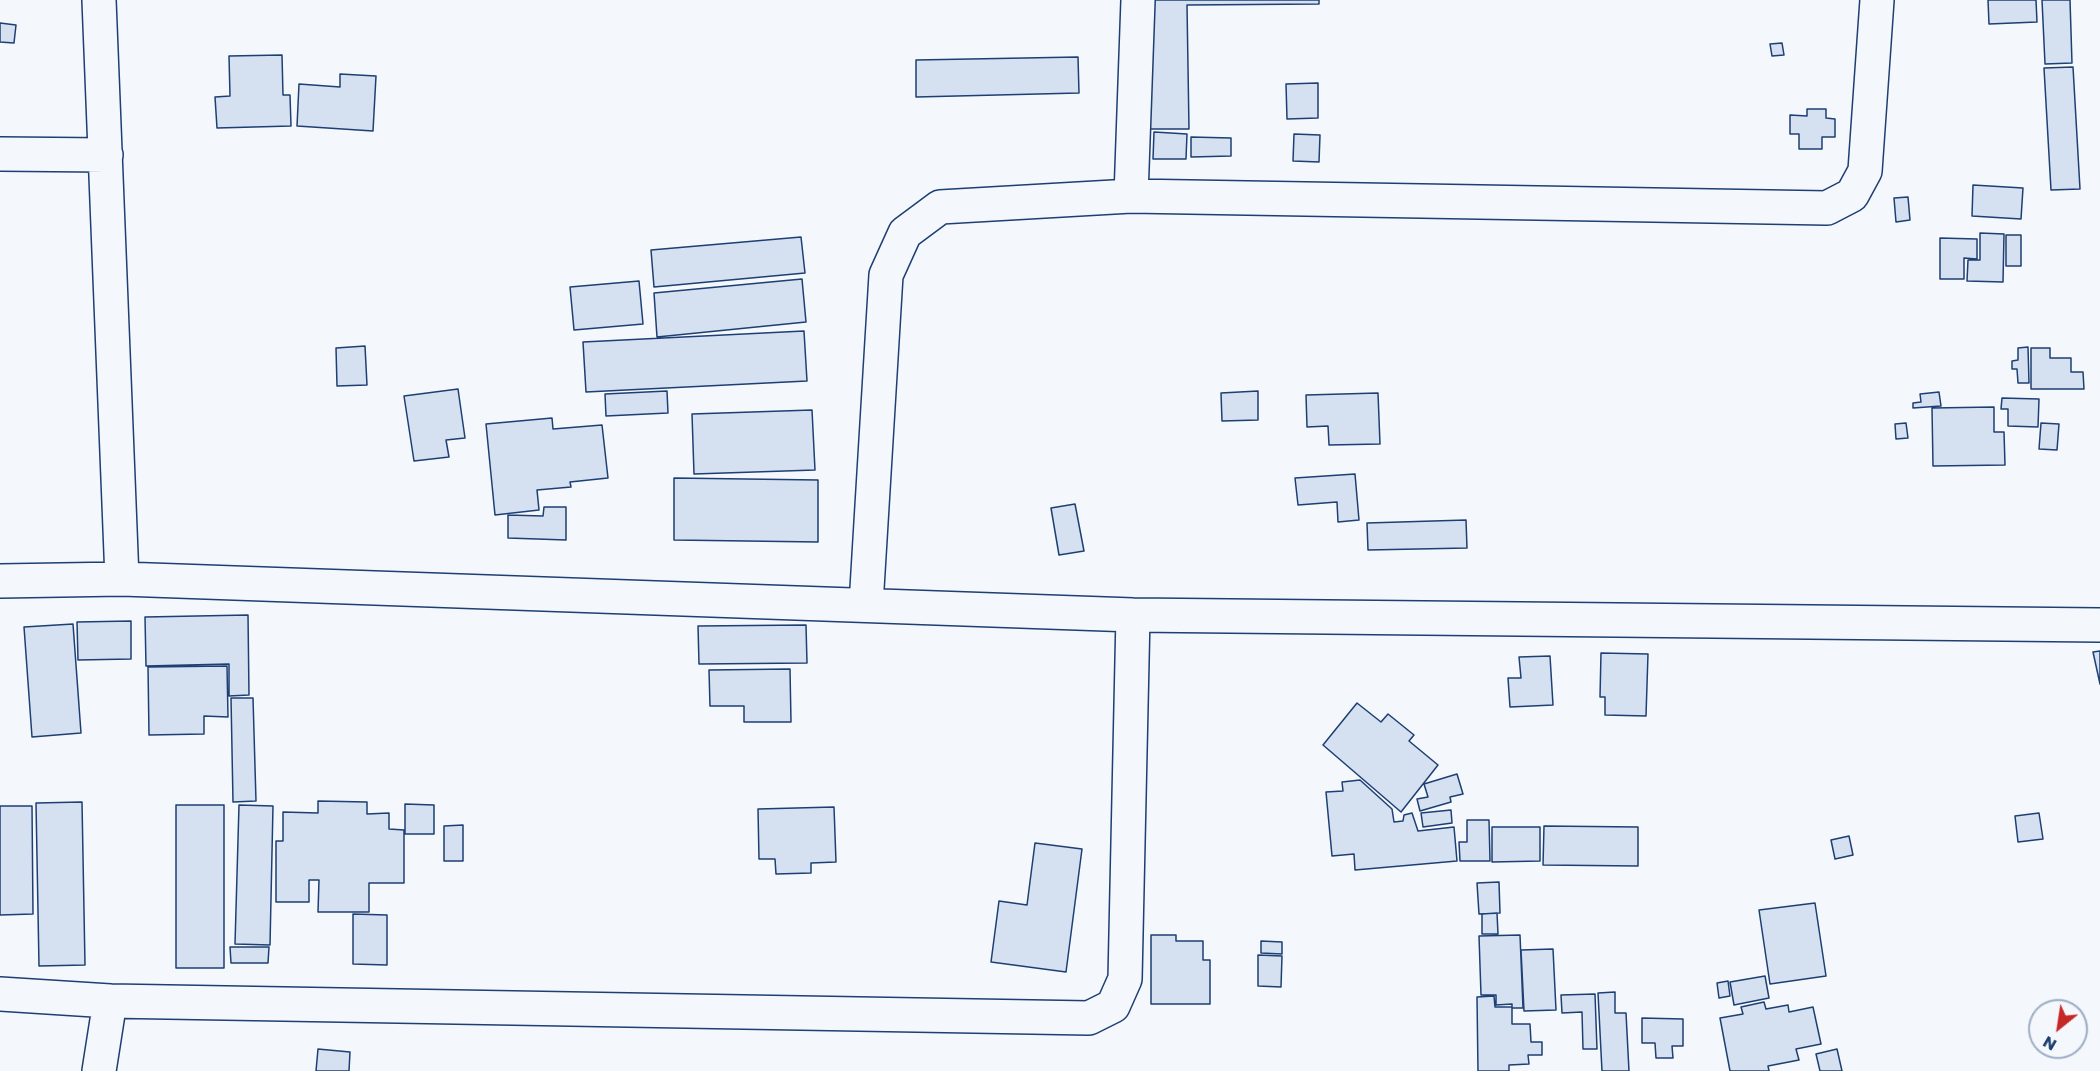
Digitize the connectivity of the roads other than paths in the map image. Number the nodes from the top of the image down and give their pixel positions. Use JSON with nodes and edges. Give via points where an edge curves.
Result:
{"nodes":[{"id":1,"x":99,"y":0,"type":"edge"},
{"id":2,"x":1138,"y":0,"type":"edge"},
{"id":3,"x":1877,"y":0,"type":"edge"},
{"id":4,"x":0,"y":154,"type":"edge"},
{"id":5,"x":106,"y":155,"type":"junction"},
{"id":6,"x":1131,"y":196,"type":"junction"},
{"id":7,"x":122,"y":579,"type":"junction"},
{"id":8,"x":0,"y":581,"type":"edge"},
{"id":9,"x":866,"y":605,"type":"junction"},
{"id":10,"x":1133,"y":615,"type":"junction"},
{"id":11,"x":2100,"y":625,"type":"edge"},
{"id":12,"x":0,"y":994,"type":"edge"},
{"id":13,"x":111,"y":1001,"type":"junction"},
{"id":14,"x":99,"y":1071,"type":"edge"}],
"edges":[{"from":1,"to":5,"type":"street"},
{"from":2,"to":6,"type":"street"},
{"from":3,"to":6,"type":"street","via":[[1865,171],[1852,195],[1827,208]]},
{"from":4,"to":5,"type":"street"},
{"from":5,"to":7,"type":"street"},
{"from":6,"to":9,"type":"street","via":[[940,207],[905,233],[886,275]]},
{"from":7,"to":8,"type":"street"},
{"from":7,"to":9,"type":"street"},
{"from":9,"to":10,"type":"street"},
{"from":10,"to":11,"type":"street"},
{"from":10,"to":13,"type":"street","via":[[1125,979],[1113,1006],[1089,1018]]},
{"from":12,"to":13,"type":"street"},
{"from":13,"to":14,"type":"street"}]}
